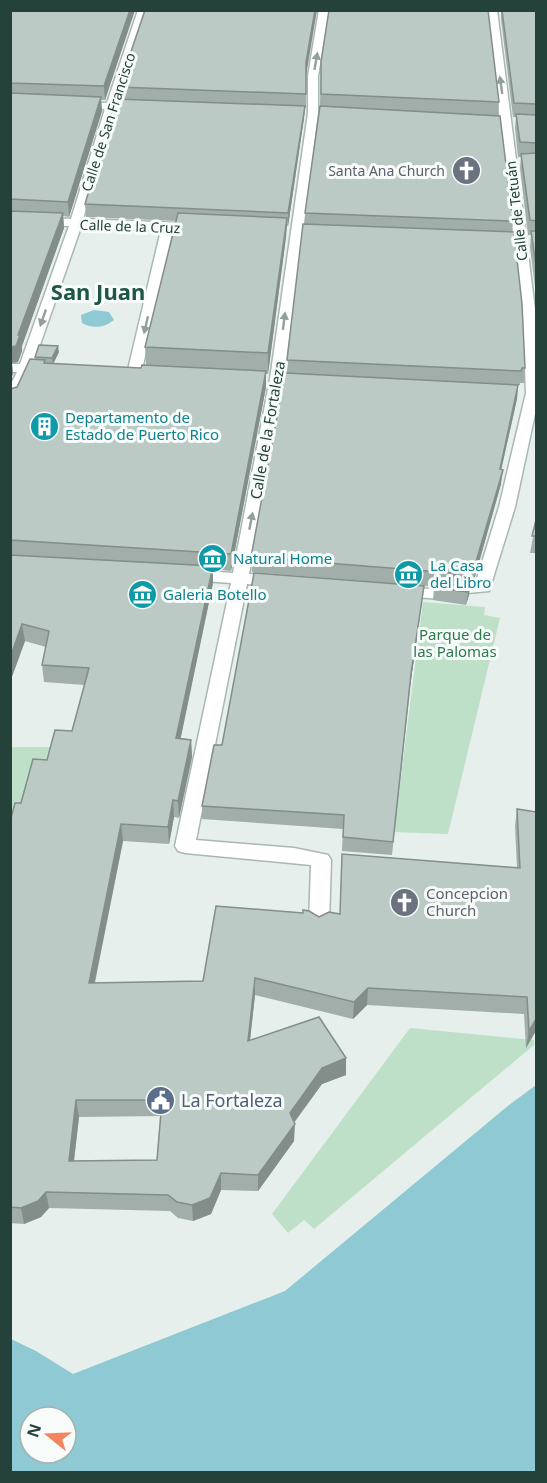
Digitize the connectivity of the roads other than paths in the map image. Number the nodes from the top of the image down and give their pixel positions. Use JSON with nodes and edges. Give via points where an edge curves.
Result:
{"nodes":[{"id":1,"x":143,"y":10,"type":"edge"},
{"id":2,"x":324,"y":10,"type":"edge"},
{"id":3,"x":492,"y":13,"type":"edge"},
{"id":4,"x":68,"y":104,"type":"edge"},
{"id":5,"x":111,"y":106,"type":"junction"},
{"id":6,"x":146,"y":107,"type":"edge"},
{"id":7,"x":10,"y":220,"type":"edge"},
{"id":8,"x":76,"y":223,"type":"junction"},
{"id":9,"x":168,"y":227,"type":"junction"},
{"id":10,"x":214,"y":229,"type":"edge"},
{"id":11,"x":513,"y":240,"type":"junction"},
{"id":12,"x":537,"y":241,"type":"edge"},
{"id":13,"x":533,"y":318,"type":"edge"},
{"id":14,"x":18,"y":368,"type":"edge"},
{"id":15,"x":58,"y":370,"type":"edge"},
{"id":16,"x":135,"y":374,"type":"edge"},
{"id":17,"x":10,"y":402,"type":"edge"},
{"id":18,"x":171,"y":574,"type":"edge"},
{"id":19,"x":240,"y":578,"type":"junction"},
{"id":20,"x":297,"y":583,"type":"edge"},
{"id":21,"x":388,"y":590,"type":"edge"},
{"id":22,"x":321,"y":860,"type":"junction"},
{"id":23,"x":344,"y":861,"type":"edge"},
{"id":24,"x":319,"y":924,"type":"edge"}],
"edges":[{"from":1,"to":5,"type":"street","name":"Calle de San Francisco"},
{"from":19,"to":2,"type":"street","name":"Calle de la Fortaleza","one_way":true,"via":[[277,379]]},
{"from":11,"to":3,"type":"street","name":"Calle de Tetuán","one_way":true,"via":[[515,162]]},
{"from":4,"to":5,"type":"street"},
{"from":5,"to":6,"type":"street"},
{"from":5,"to":8,"type":"street","name":"Calle de San Francisco"},
{"from":7,"to":8,"type":"street","name":"Calle de la Cruz"},
{"from":8,"to":9,"type":"street","name":"Calle de la Cruz"},
{"from":8,"to":14,"type":"street","name":"Calle de San Francisco","one_way":true},
{"from":9,"to":10,"type":"street","name":"Calle de la Cruz"},
{"from":9,"to":16,"type":"street","one_way":true},
{"from":11,"to":12,"type":"street"},
{"from":11,"to":13,"type":"street","name":"Calle de Tetuán"},
{"from":13,"to":21,"type":"street","name":"Calle de Tetuán","via":[[528,393],[507,507],[483,586],[462,588],[457,595]]},
{"from":14,"to":15,"type":"street"},
{"from":14,"to":17,"type":"street","name":"Calle de San Francisco"},
{"from":18,"to":19,"type":"street"},
{"from":19,"to":20,"type":"street"},
{"from":19,"to":22,"type":"street","name":"Calle de la Fortaleza","via":[[185,846]]},
{"from":22,"to":23,"type":"street"},
{"from":22,"to":24,"type":"street"}]}
